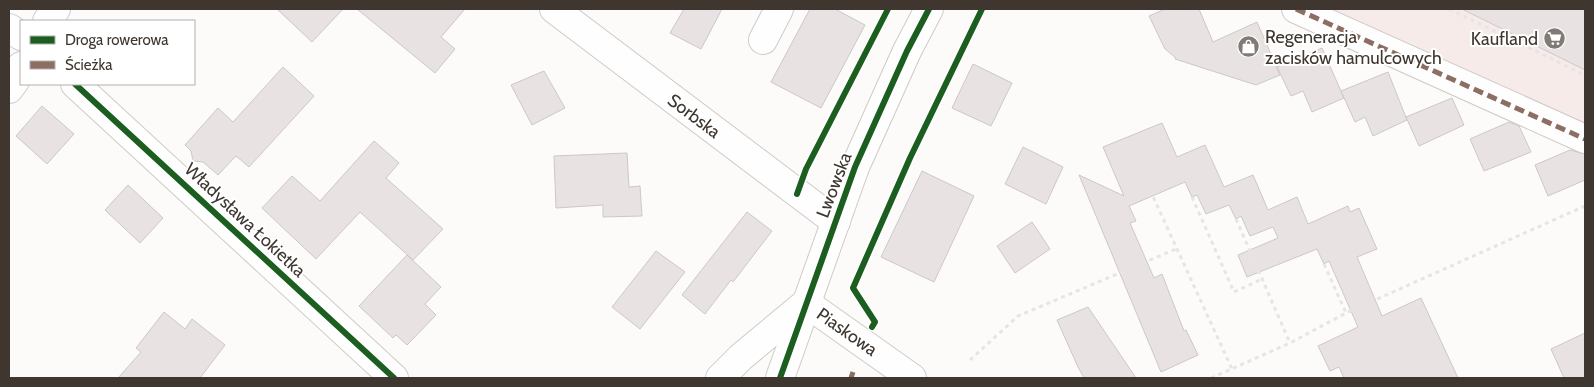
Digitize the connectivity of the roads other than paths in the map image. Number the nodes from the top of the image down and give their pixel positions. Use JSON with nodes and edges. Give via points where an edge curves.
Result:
{"nodes":[{"id":1,"x":56,"y":9,"type":"edge"},
{"id":2,"x":554,"y":9,"type":"edge"},
{"id":3,"x":779,"y":9,"type":"edge"},
{"id":4,"x":929,"y":9,"type":"edge"},
{"id":5,"x":1296,"y":9,"type":"edge"},
{"id":6,"x":48,"y":20,"type":"edge"},
{"id":7,"x":9,"y":28,"type":"edge"},
{"id":8,"x":20,"y":35,"type":"edge"},
{"id":9,"x":763,"y":40,"type":"dead end"},
{"id":10,"x":20,"y":68,"type":"edge"},
{"id":11,"x":76,"y":85,"type":"edge"},
{"id":12,"x":9,"y":88,"type":"edge"},
{"id":13,"x":1585,"y":139,"type":"edge"},
{"id":14,"x":836,"y":222,"type":"junction"},
{"id":15,"x":806,"y":303,"type":"junction"},
{"id":16,"x":394,"y":378,"type":"edge"},
{"id":17,"x":720,"y":378,"type":"edge"},
{"id":18,"x":780,"y":378,"type":"edge"},
{"id":19,"x":912,"y":378,"type":"edge"}],
"edges":[{"from":1,"to":6,"type":"street"},
{"from":2,"to":14,"type":"street","name":"Sorbska"},
{"from":3,"to":9,"type":"street"},
{"from":4,"to":14,"type":"street","name":"Lwowska","via":[[856,167]]},
{"from":5,"to":13,"type":"street"},
{"from":7,"to":8,"type":"street"},
{"from":10,"to":12,"type":"street"},
{"from":11,"to":16,"type":"street","name":"Władysława Łokietka"},
{"from":14,"to":15,"type":"street","name":"Lwowska"},
{"from":15,"to":17,"type":"street"},
{"from":15,"to":18,"type":"street","name":"Lwowska"},
{"from":15,"to":19,"type":"street","name":"Piaskowa"}]}
